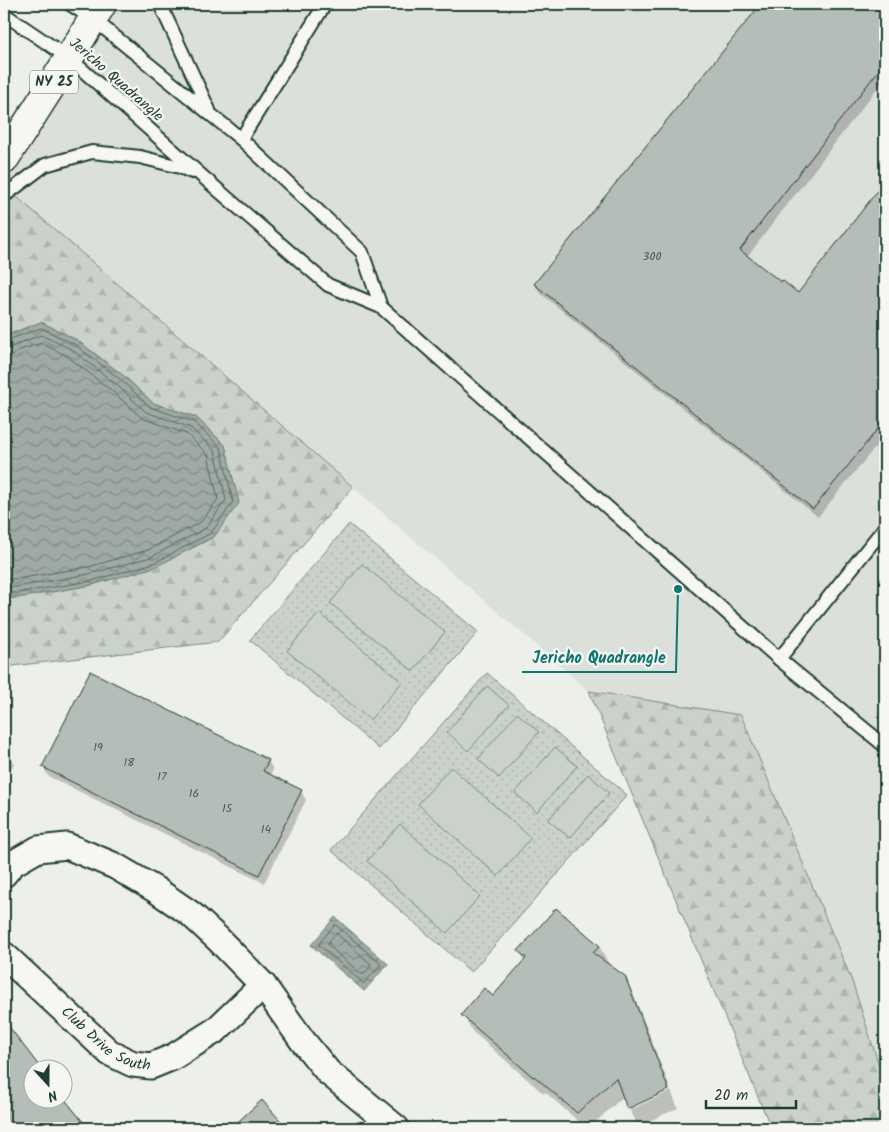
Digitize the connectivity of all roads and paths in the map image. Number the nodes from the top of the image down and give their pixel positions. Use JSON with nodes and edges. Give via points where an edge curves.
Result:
{"nodes":[{"id":1,"x":70,"y":4,"type":"edge"},
{"id":2,"x":160,"y":4,"type":"edge"},
{"id":3,"x":325,"y":4,"type":"edge"},
{"id":4,"x":98,"y":11,"type":"edge"},
{"id":5,"x":4,"y":14,"type":"edge"},
{"id":6,"x":69,"y":58,"type":"junction"},
{"id":7,"x":212,"y":115,"type":"junction"},
{"id":8,"x":241,"y":139,"type":"junction"},
{"id":9,"x":4,"y":160,"type":"edge"},
{"id":10,"x":203,"y":177,"type":"junction"},
{"id":11,"x":4,"y":196,"type":"edge"},
{"id":12,"x":381,"y":307,"type":"junction"},
{"id":13,"x":885,"y":527,"type":"edge"},
{"id":14,"x":779,"y":659,"type":"junction"},
{"id":15,"x":885,"y":746,"type":"edge"},
{"id":16,"x":4,"y":874,"type":"edge"},
{"id":17,"x":4,"y":955,"type":"edge"},
{"id":18,"x":263,"y":985,"type":"junction"},
{"id":19,"x":396,"y":1128,"type":"edge"}],
"edges":[{"from":1,"to":4,"type":"lane","name":"Jericho Quadrangle"},
{"from":2,"to":7,"type":"lane","name":"Jericho Quadrangle"},
{"from":3,"to":8,"type":"lane"},
{"from":4,"to":6,"type":"main road","number":"NY 25"},
{"from":4,"to":7,"type":"lane","name":"Jericho Quadrangle"},
{"from":5,"to":6,"type":"lane","name":"Jericho Quadrangle"},
{"from":6,"to":9,"type":"main road","number":"NY 25"},
{"from":6,"to":10,"type":"lane","name":"Jericho Quadrangle"},
{"from":7,"to":8,"type":"lane","name":"Jericho Quadrangle"},
{"from":8,"to":12,"type":"lane","name":"Jericho Quadrangle","via":[[362,252]]},
{"from":10,"to":11,"type":"lane","name":"Jericho Quadrangle","via":[[180,167],[140,157],[92,152],[45,165]]},
{"from":10,"to":12,"type":"lane","name":"Jericho Quadrangle","via":[[328,285]]},
{"from":12,"to":14,"type":"lane","name":"Jericho Quadrangle"},
{"from":13,"to":14,"type":"lane"},
{"from":14,"to":15,"type":"lane","name":"Jericho Quadrangle"},
{"from":16,"to":18,"type":"street","via":[[12,864],[38,849],[66,846],[115,866],[191,914]]},
{"from":17,"to":18,"type":"street","name":"Club Drive South","via":[[110,1053],[133,1064],[150,1066],[173,1057],[216,1030]]},
{"from":18,"to":19,"type":"street","via":[[328,1072]]}]}
